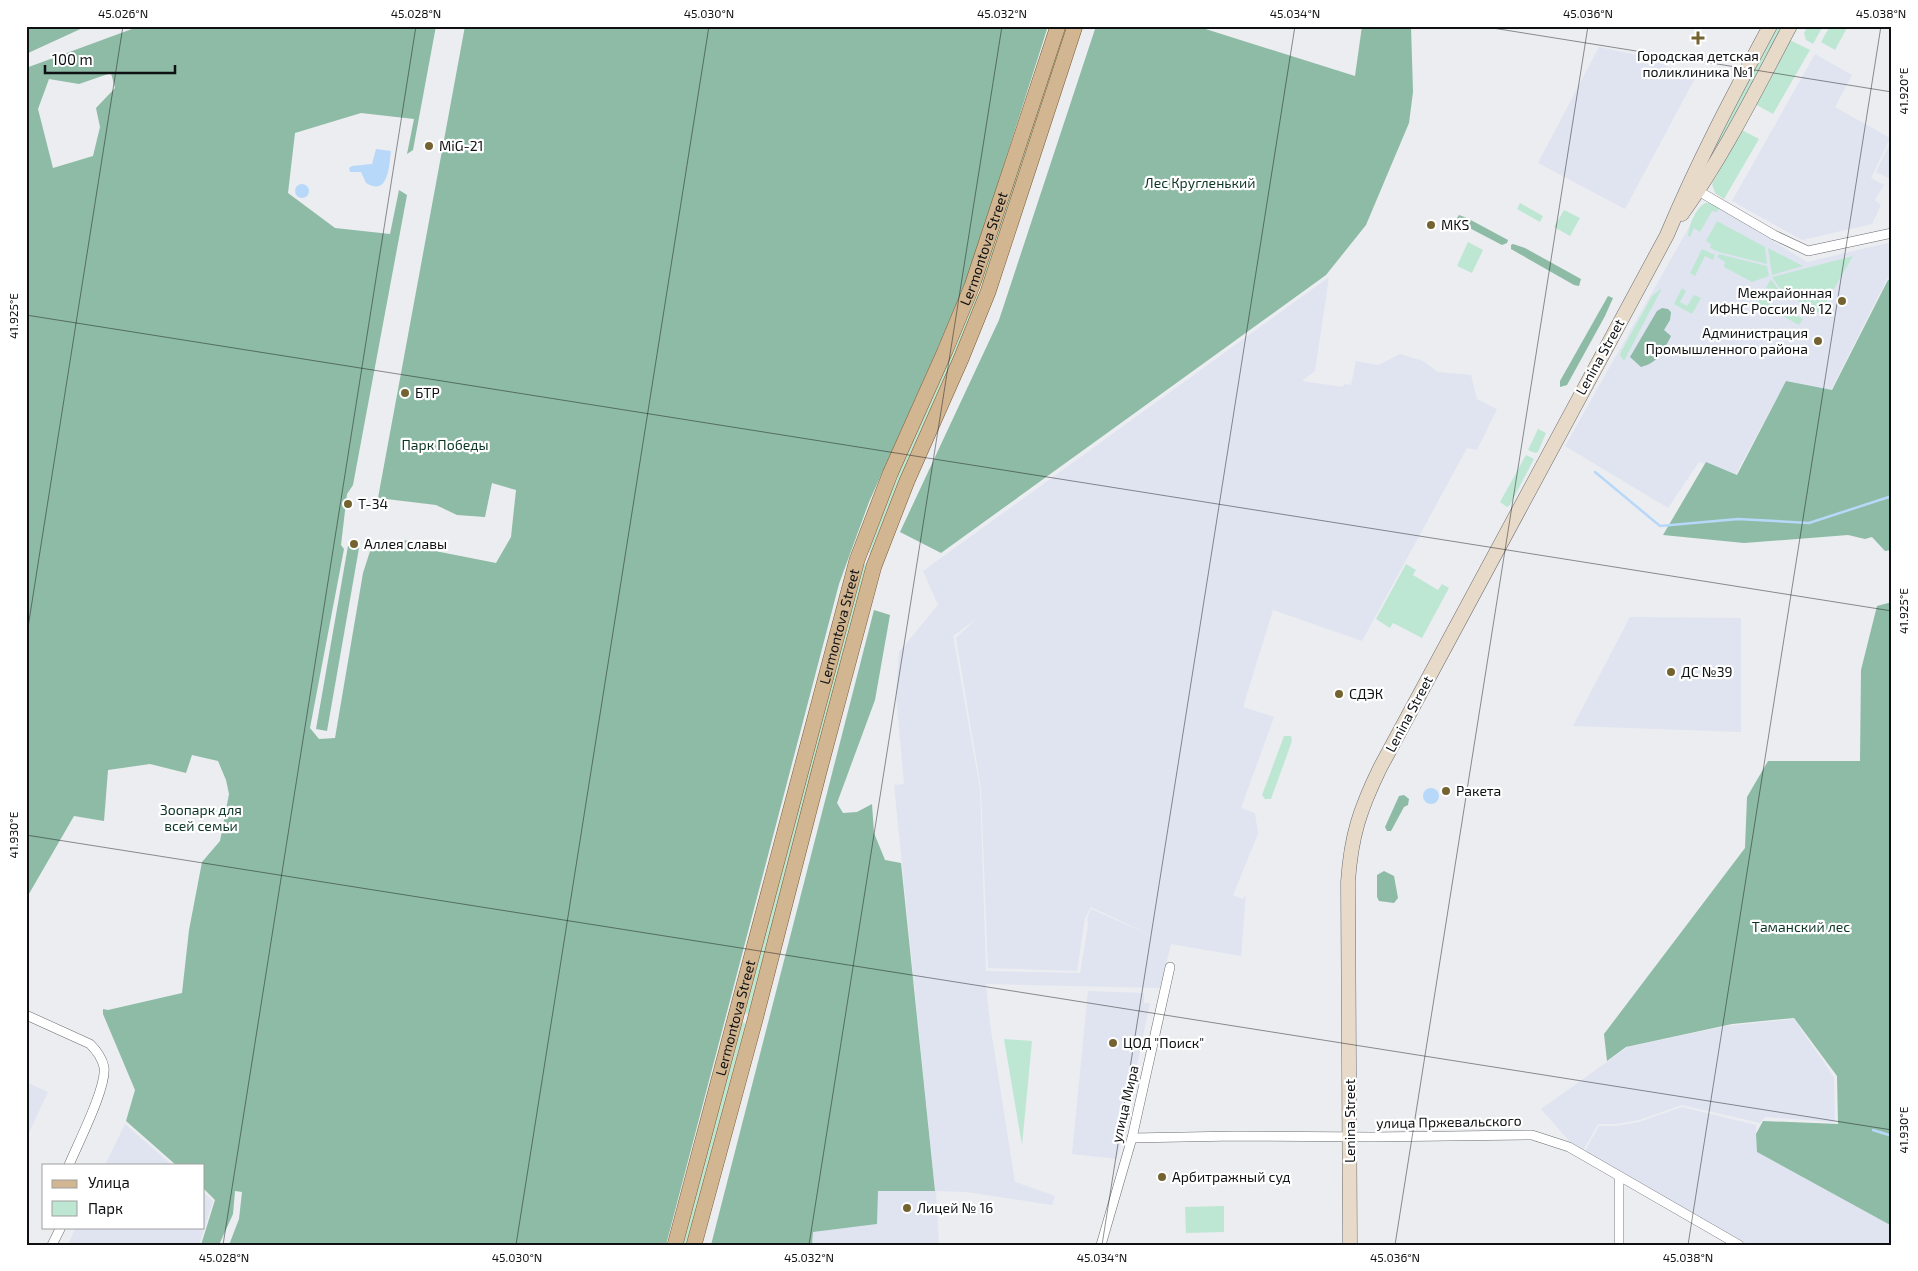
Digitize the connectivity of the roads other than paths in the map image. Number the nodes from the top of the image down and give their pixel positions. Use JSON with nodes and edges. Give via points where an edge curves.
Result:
{"nodes":[{"id":1,"x":1058,"y":26,"type":"edge"},
{"id":2,"x":1075,"y":26,"type":"edge"},
{"id":3,"x":1770,"y":26,"type":"edge"},
{"id":4,"x":1790,"y":26,"type":"edge"},
{"id":5,"x":1693,"y":188,"type":"junction"},
{"id":6,"x":1892,"y":233,"type":"edge"},
{"id":7,"x":972,"y":286,"type":"junction"},
{"id":8,"x":988,"y":292,"type":"junction"},
{"id":9,"x":1170,"y":967,"type":"dead end"},
{"id":10,"x":26,"y":1014,"type":"edge"},
{"id":11,"x":736,"y":1017,"type":"junction"},
{"id":12,"x":756,"y":1020,"type":"junction"},
{"id":13,"x":1350,"y":1136,"type":"junction"},
{"id":14,"x":1132,"y":1138,"type":"junction"},
{"id":15,"x":69,"y":1164,"type":"edge"},
{"id":16,"x":1619,"y":1177,"type":"junction"},
{"id":17,"x":60,"y":1228,"type":"edge"},
{"id":18,"x":52,"y":1245,"type":"edge"},
{"id":19,"x":675,"y":1245,"type":"edge"},
{"id":20,"x":694,"y":1245,"type":"edge"},
{"id":21,"x":1101,"y":1245,"type":"edge"},
{"id":22,"x":1350,"y":1245,"type":"edge"},
{"id":23,"x":1619,"y":1245,"type":"edge"},
{"id":24,"x":1739,"y":1245,"type":"edge"}],
"edges":[{"from":1,"to":7,"type":"main road","name":"Lermontova Street"},
{"from":2,"to":8,"type":"main road","name":"Lermontova Street"},
{"from":3,"to":5,"type":"main road","name":"Lenina Street","via":[[1726,107]]},
{"from":4,"to":5,"type":"main road","name":"Lenina Street","via":[[1742,116]]},
{"from":5,"to":6,"type":"street","via":[[1808,251]]},
{"from":5,"to":13,"type":"main road","name":"Lenina Street","via":[[1380,768],[1358,818],[1348,882]]},
{"from":7,"to":8,"type":"main road"},
{"from":7,"to":11,"type":"main road","name":"Lermontova Street","via":[[890,474],[857,560]]},
{"from":8,"to":12,"type":"main road","name":"Lermontova Street","via":[[874,566]]},
{"from":9,"to":14,"type":"street","name":"улица Мира"},
{"from":10,"to":15,"type":"street","via":[[90,1044],[104,1066],[104,1082]]},
{"from":11,"to":12,"type":"main road"},
{"from":11,"to":19,"type":"main road","name":"Lermontova Street"},
{"from":12,"to":20,"type":"main road","name":"Lermontova Street"},
{"from":13,"to":14,"type":"street","name":"улица Пржевальского"},
{"from":13,"to":16,"type":"street","name":"улица Пржевальского","via":[[1532,1135],[1569,1147]]},
{"from":13,"to":22,"type":"main road","name":"Lenina Street"},
{"from":14,"to":21,"type":"street","name":"улица Мира"},
{"from":16,"to":23,"type":"street"},
{"from":16,"to":24,"type":"street","name":"улица Пржевальского"},
{"from":17,"to":18,"type":"street"}]}
